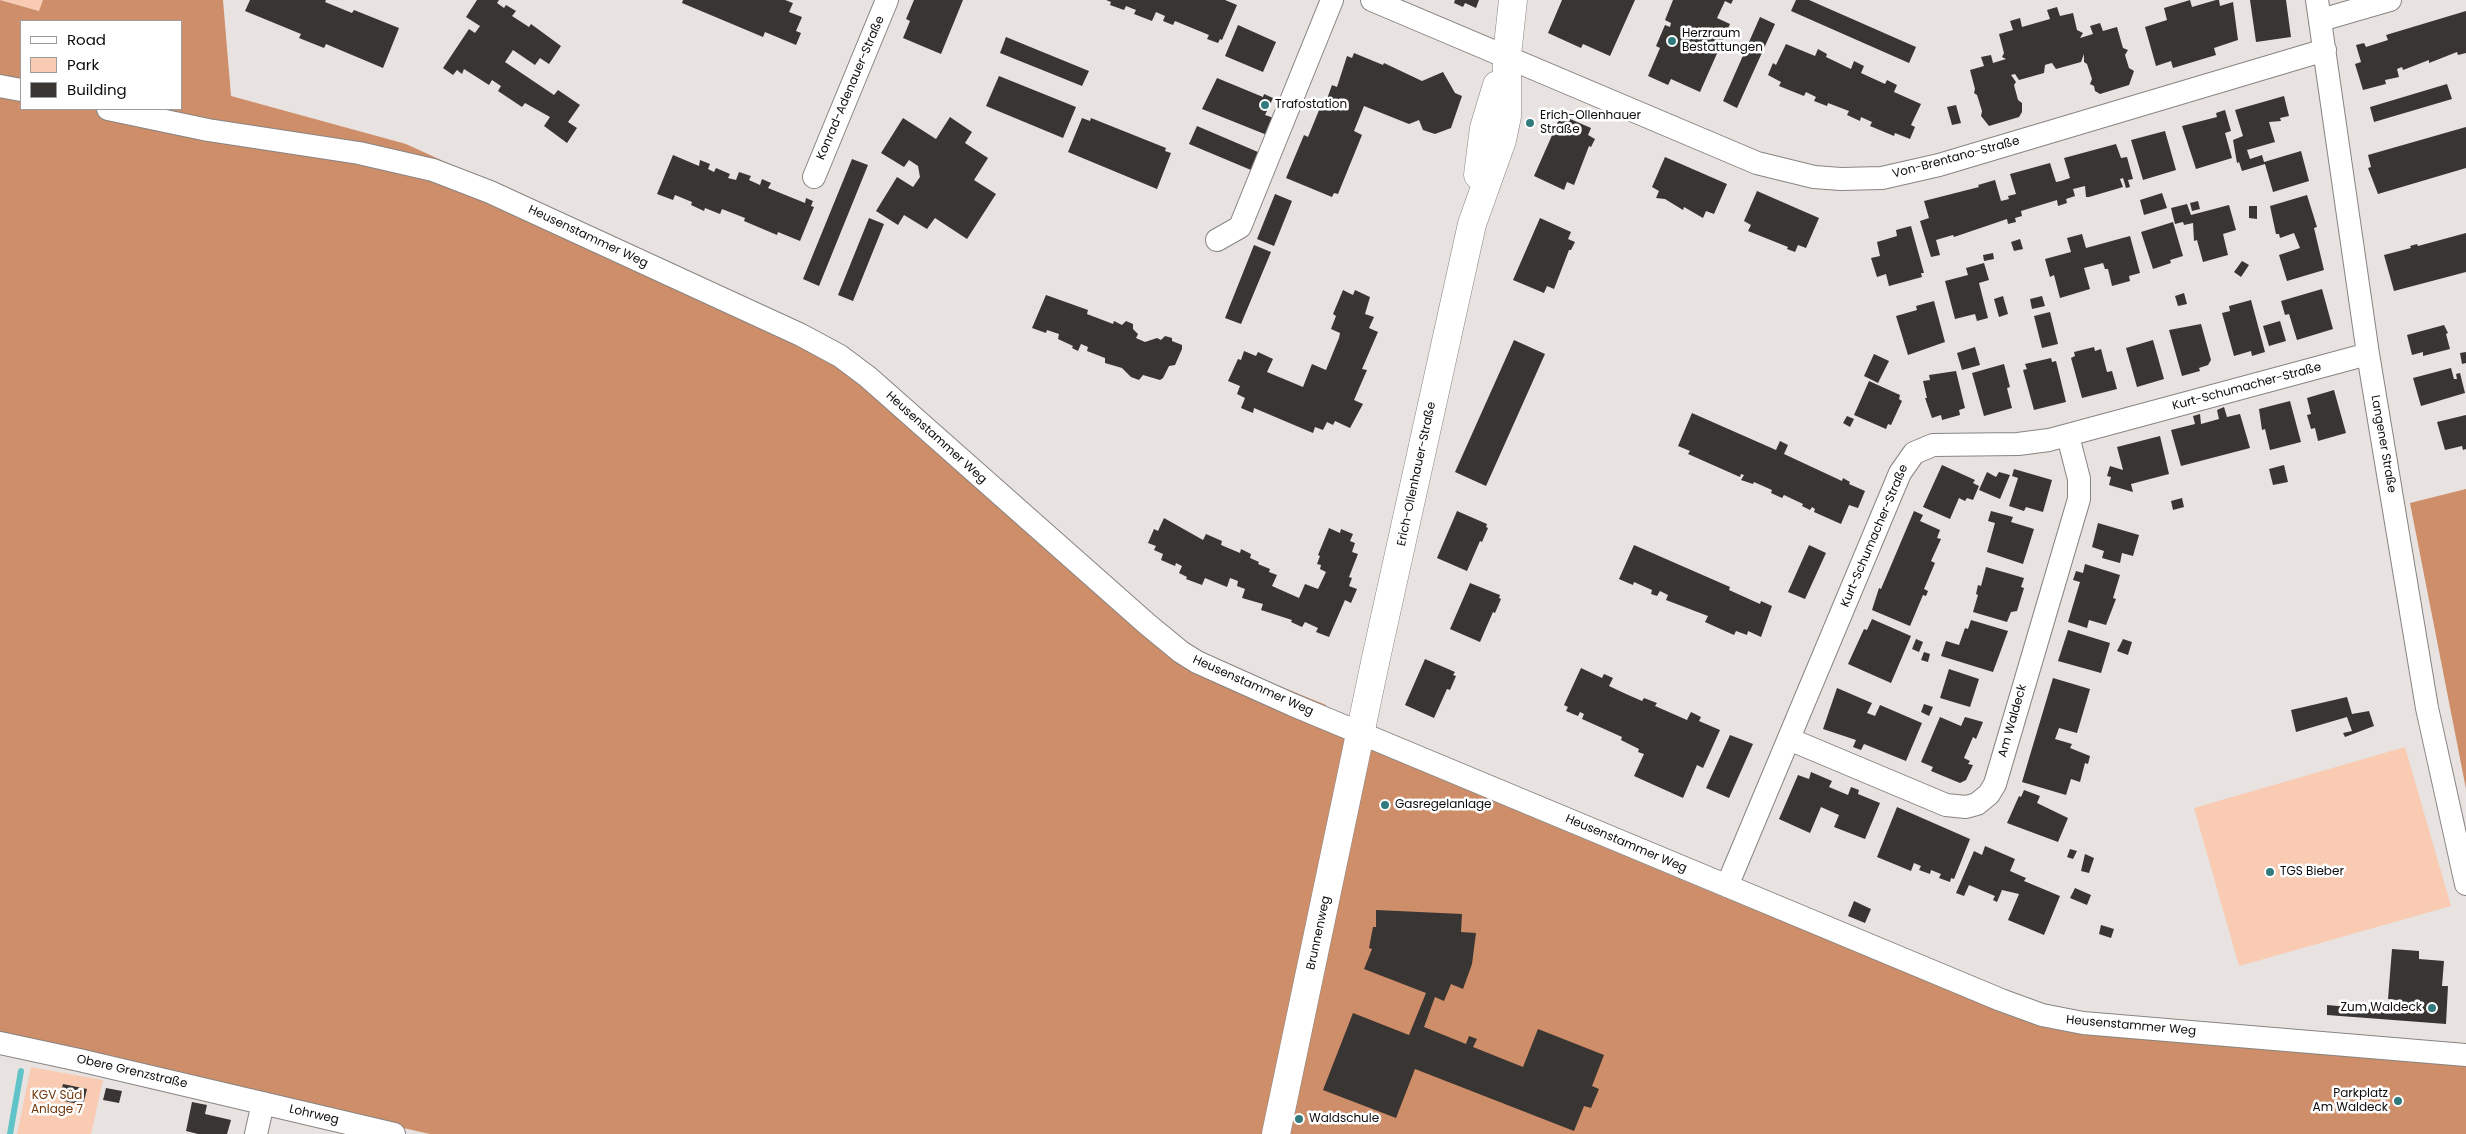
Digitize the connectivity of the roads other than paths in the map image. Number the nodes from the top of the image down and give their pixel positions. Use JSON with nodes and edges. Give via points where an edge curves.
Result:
{"nodes":[{"id":1,"x":888,"y":0,"type":"edge"},
{"id":2,"x":1332,"y":0,"type":"edge"},
{"id":3,"x":1372,"y":0,"type":"edge"},
{"id":4,"x":1513,"y":0,"type":"edge"},
{"id":5,"x":2390,"y":0,"type":"edge"},
{"id":6,"x":2319,"y":10,"type":"edge"},
{"id":7,"x":2325,"y":50,"type":"junction"},
{"id":8,"x":1507,"y":55,"type":"junction"},
{"id":9,"x":0,"y":86,"type":"edge"},
{"id":10,"x":20,"y":90,"type":"edge"},
{"id":11,"x":113,"y":110,"type":"edge"},
{"id":12,"x":814,"y":177,"type":"dead end"},
{"id":13,"x":1217,"y":240,"type":"dead end"},
{"id":14,"x":2368,"y":354,"type":"junction"},
{"id":15,"x":2068,"y":436,"type":"junction"},
{"id":16,"x":1360,"y":733,"type":"junction"},
{"id":17,"x":1788,"y":739,"type":"junction"},
{"id":18,"x":2466,"y":884,"type":"edge"},
{"id":19,"x":1727,"y":886,"type":"junction"},
{"id":20,"x":0,"y":1043,"type":"edge"},
{"id":21,"x":2466,"y":1055,"type":"edge"},
{"id":22,"x":262,"y":1103,"type":"junction"},
{"id":23,"x":256,"y":1134,"type":"edge"},
{"id":24,"x":394,"y":1134,"type":"edge"},
{"id":25,"x":1276,"y":1134,"type":"edge"}],
"edges":[{"from":1,"to":12,"type":"street","name":"Konrad-Adenauer-Straße"},
{"from":2,"to":13,"type":"street","via":[[1240,227]]},
{"from":3,"to":8,"type":"street"},
{"from":4,"to":8,"type":"street","name":"Erich-Ollenhauer-Straße"},
{"from":5,"to":6,"type":"street"},
{"from":6,"to":7,"type":"street","name":"Langener Straße"},
{"from":7,"to":8,"type":"street","name":"Von-Brentano-Straße","via":[[1939,165],[1882,178],[1841,179],[1814,177],[1756,162]]},
{"from":7,"to":14,"type":"street","name":"Langener Straße"},
{"from":8,"to":16,"type":"street","name":"Erich-Ollenhauer-Straße","via":[[1507,116],[1502,140],[1474,215]]},
{"from":9,"to":10,"type":"street"},
{"from":11,"to":16,"type":"street","name":"Heusenstammer Weg","via":[[423,167],[490,192],[801,335],[840,356],[868,377],[1181,652],[1238,682]]},
{"from":14,"to":15,"type":"street","name":"Kurt-Schumacher-Straße"},
{"from":14,"to":18,"type":"street","name":"Langener Straße","via":[[2428,708]]},
{"from":15,"to":17,"type":"street","name":"Kurt-Schumacher-Straße","via":[[2018,444],[1933,445],[1911,456],[1900,473]]},
{"from":15,"to":17,"type":"street","name":"Am Waldeck","via":[[2080,480],[2078,499],[1995,784],[1989,794],[1977,804],[1966,807],[1946,805]]},
{"from":16,"to":19,"type":"street","name":"Heusenstammer Weg"},
{"from":16,"to":25,"type":"street","name":"Brunnenweg"},
{"from":17,"to":19,"type":"street","name":"Kurt-Schumacher-Straße"},
{"from":19,"to":21,"type":"street","name":"Heusenstammer Weg","via":[[2001,1000],[2056,1018],[2092,1024]]},
{"from":20,"to":22,"type":"street","name":"Obere Grenzstraße"},
{"from":22,"to":23,"type":"street"},
{"from":22,"to":24,"type":"street","name":"Lohrweg"}]}
